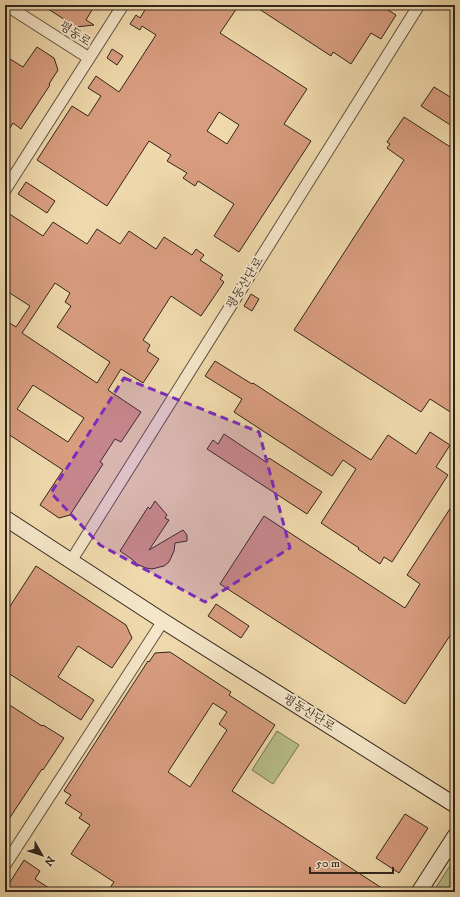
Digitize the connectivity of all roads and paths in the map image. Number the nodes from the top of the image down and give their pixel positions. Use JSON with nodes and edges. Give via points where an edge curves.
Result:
{"nodes":[{"id":1,"x":6,"y":5,"type":"edge"},
{"id":2,"x":123,"y":5,"type":"edge"},
{"id":3,"x":419,"y":5,"type":"edge"},
{"id":4,"x":89,"y":58,"type":"junction"},
{"id":5,"x":5,"y":190,"type":"edge"},
{"id":6,"x":5,"y":518,"type":"edge"},
{"id":7,"x":71,"y":561,"type":"junction"},
{"id":8,"x":163,"y":621,"type":"junction"},
{"id":9,"x":455,"y":805,"type":"edge"},
{"id":10,"x":455,"y":836,"type":"edge"},
{"id":11,"x":5,"y":865,"type":"edge"},
{"id":12,"x":419,"y":892,"type":"edge"}],
"edges":[{"from":1,"to":4,"type":"street","name":"평동로"},
{"from":2,"to":4,"type":"street"},
{"from":3,"to":7,"type":"street","name":"평동산단로"},
{"from":4,"to":5,"type":"street"},
{"from":6,"to":7,"type":"street","name":"평동산단로"},
{"from":7,"to":8,"type":"street","name":"평동산단로"},
{"from":8,"to":9,"type":"street","name":"평동산단로"},
{"from":8,"to":11,"type":"street"},
{"from":10,"to":12,"type":"street"}]}
